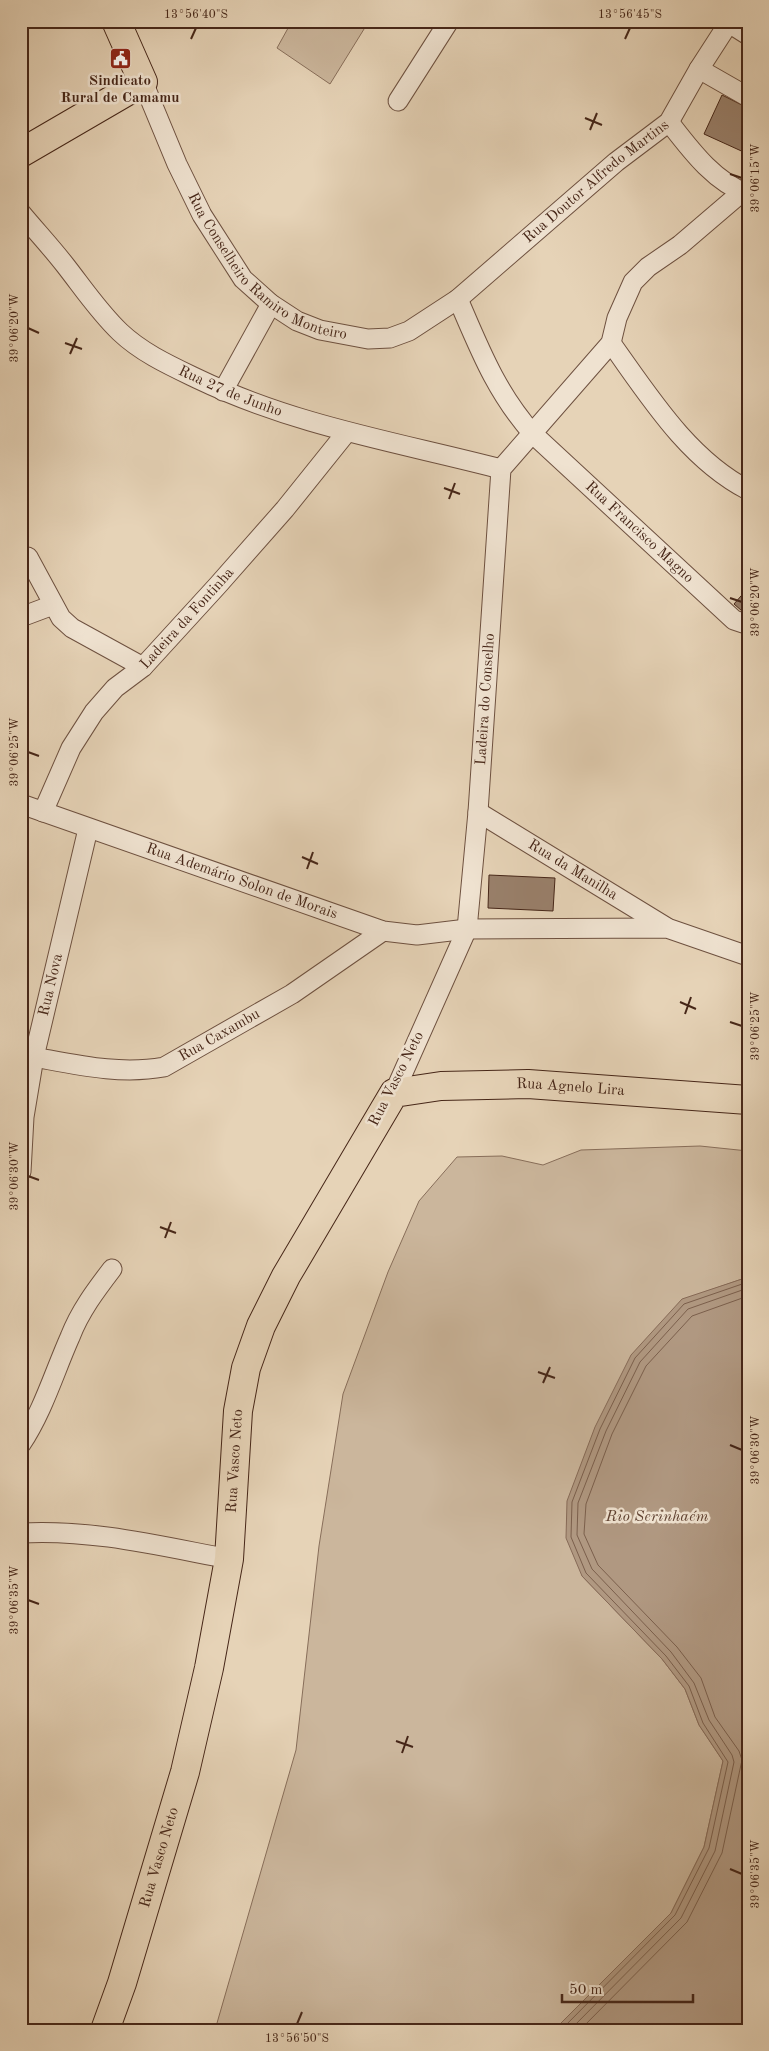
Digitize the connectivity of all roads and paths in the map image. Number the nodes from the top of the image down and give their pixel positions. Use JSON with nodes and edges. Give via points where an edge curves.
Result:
{"nodes":[{"id":1,"x":449,"y":21,"type":"edge"},
{"id":2,"x":118,"y":22,"type":"edge"},
{"id":3,"x":730,"y":22,"type":"edge"},
{"id":4,"x":748,"y":36,"type":"edge"},
{"id":5,"x":699,"y":69,"type":"junction"},
{"id":6,"x":143,"y":82,"type":"junction"},
{"id":7,"x":748,"y":96,"type":"edge"},
{"id":8,"x":398,"y":101,"type":"dead end"},
{"id":9,"x":669,"y":122,"type":"junction"},
{"id":10,"x":21,"y":153,"type":"edge"},
{"id":11,"x":745,"y":193,"type":"edge"},
{"id":12,"x":21,"y":213,"type":"edge"},
{"id":13,"x":458,"y":299,"type":"junction"},
{"id":14,"x":271,"y":304,"type":"junction"},
{"id":15,"x":611,"y":343,"type":"junction"},
{"id":16,"x":224,"y":391,"type":"junction"},
{"id":17,"x":346,"y":433,"type":"junction"},
{"id":18,"x":532,"y":434,"type":"junction"},
{"id":19,"x":501,"y":469,"type":"junction"},
{"id":20,"x":748,"y":490,"type":"edge"},
{"id":21,"x":28,"y":557,"type":"dead end"},
{"id":22,"x":53,"y":605,"type":"junction"},
{"id":23,"x":21,"y":617,"type":"edge"},
{"id":24,"x":748,"y":620,"type":"edge"},
{"id":25,"x":142,"y":667,"type":"junction"},
{"id":26,"x":21,"y":804,"type":"edge"},
{"id":27,"x":43,"y":812,"type":"junction"},
{"id":28,"x":478,"y":812,"type":"junction"},
{"id":29,"x":88,"y":829,"type":"junction"},
{"id":30,"x":667,"y":928,"type":"junction"},
{"id":31,"x":467,"y":929,"type":"junction"},
{"id":32,"x":383,"y":931,"type":"junction"},
{"id":33,"x":748,"y":956,"type":"edge"},
{"id":34,"x":34,"y":1057,"type":"junction"},
{"id":35,"x":394,"y":1093,"type":"junction"},
{"id":36,"x":748,"y":1100,"type":"edge"},
{"id":37,"x":23,"y":1118,"type":"edge"},
{"id":38,"x":21,"y":1172,"type":"edge"},
{"id":39,"x":112,"y":1269,"type":"dead end"},
{"id":40,"x":21,"y":1444,"type":"edge"},
{"id":41,"x":21,"y":1533,"type":"edge"},
{"id":42,"x":229,"y":1559,"type":"junction"},
{"id":43,"x":105,"y":2030,"type":"edge"}],
"edges":[{"from":1,"to":8,"type":"street"},
{"from":2,"to":6,"type":"main road"},
{"from":3,"to":4,"type":"street"},
{"from":3,"to":5,"type":"street","name":"Rua Doutor Alfredo Martins"},
{"from":5,"to":7,"type":"street"},
{"from":5,"to":9,"type":"street","name":"Rua Doutor Alfredo Martins"},
{"from":6,"to":10,"type":"main road"},
{"from":6,"to":14,"type":"street","name":"Rua Conselheiro Ramiro Monteiro","via":[[202,215],[243,279]]},
{"from":9,"to":11,"type":"street","via":[[698,159]]},
{"from":9,"to":13,"type":"street","name":"Rua Doutor Alfredo Martins","via":[[616,162]]},
{"from":11,"to":15,"type":"street","via":[[633,282],[617,318]]},
{"from":12,"to":16,"type":"street","name":"Rua 27 de Junho","via":[[121,333],[142,349]]},
{"from":13,"to":14,"type":"street","name":"Rua Conselheiro Ramiro Monteiro","via":[[409,331],[390,338],[368,339],[320,330],[297,321]]},
{"from":13,"to":18,"type":"street","name":"Rua Francisco Magno","via":[[495,382],[511,409]]},
{"from":14,"to":16,"type":"street"},
{"from":15,"to":18,"type":"street"},
{"from":15,"to":20,"type":"street","via":[[661,412],[692,448]]},
{"from":16,"to":17,"type":"street","name":"Rua 27 de Junho"},
{"from":17,"to":19,"type":"street","name":"Rua 27 de Junho","via":[[410,445]]},
{"from":17,"to":25,"type":"street","name":"Ladeira da Fontinha","via":[[273,523]]},
{"from":18,"to":19,"type":"street"},
{"from":18,"to":24,"type":"street","name":"Rua Francisco Magno","via":[[734,620],[743,623]]},
{"from":19,"to":28,"type":"street","name":"Ladeira do Conselho"},
{"from":21,"to":22,"type":"street"},
{"from":22,"to":23,"type":"street"},
{"from":22,"to":25,"type":"street","via":[[72,628]]},
{"from":25,"to":27,"type":"street","name":"Ladeira da Fontinha","via":[[115,688],[94,712],[71,748]]},
{"from":26,"to":27,"type":"street","name":"Rua Ademário Solon de Morais"},
{"from":27,"to":29,"type":"street","name":"Rua Ademário Solon de Morais"},
{"from":28,"to":30,"type":"street","name":"Rua da Manilha"},
{"from":28,"to":31,"type":"street","name":"Ladeira do Conselho"},
{"from":29,"to":32,"type":"street","name":"Rua Ademário Solon de Morais"},
{"from":29,"to":34,"type":"street","name":"Rua Nova"},
{"from":30,"to":31,"type":"street","name":"Rua da Manilha"},
{"from":30,"to":33,"type":"street","name":"Rua da Manilha"},
{"from":31,"to":32,"type":"street","name":"Rua Ademário Solon de Morais","via":[[417,935]]},
{"from":31,"to":35,"type":"street","name":"Rua Vasco Neto"},
{"from":32,"to":34,"type":"street","name":"Rua Caxambu","via":[[292,994],[164,1067],[112,1071]]},
{"from":34,"to":37,"type":"street","name":"Rua Nova"},
{"from":35,"to":36,"type":"main road","name":"Rua Agnelo Lira","via":[[442,1086],[528,1084]]},
{"from":35,"to":42,"type":"main road","name":"Rua Vasco Neto","via":[[286,1276],[261,1326],[246,1368],[238,1411]]},
{"from":37,"to":38,"type":"street","name":"Rua Nova"},
{"from":39,"to":40,"type":"street","via":[[70,1335],[45,1400]]},
{"from":41,"to":42,"type":"street","via":[[72,1532],[114,1537]]},
{"from":42,"to":43,"type":"main road","name":"Rua Vasco Neto","via":[[185,1772]]}]}
